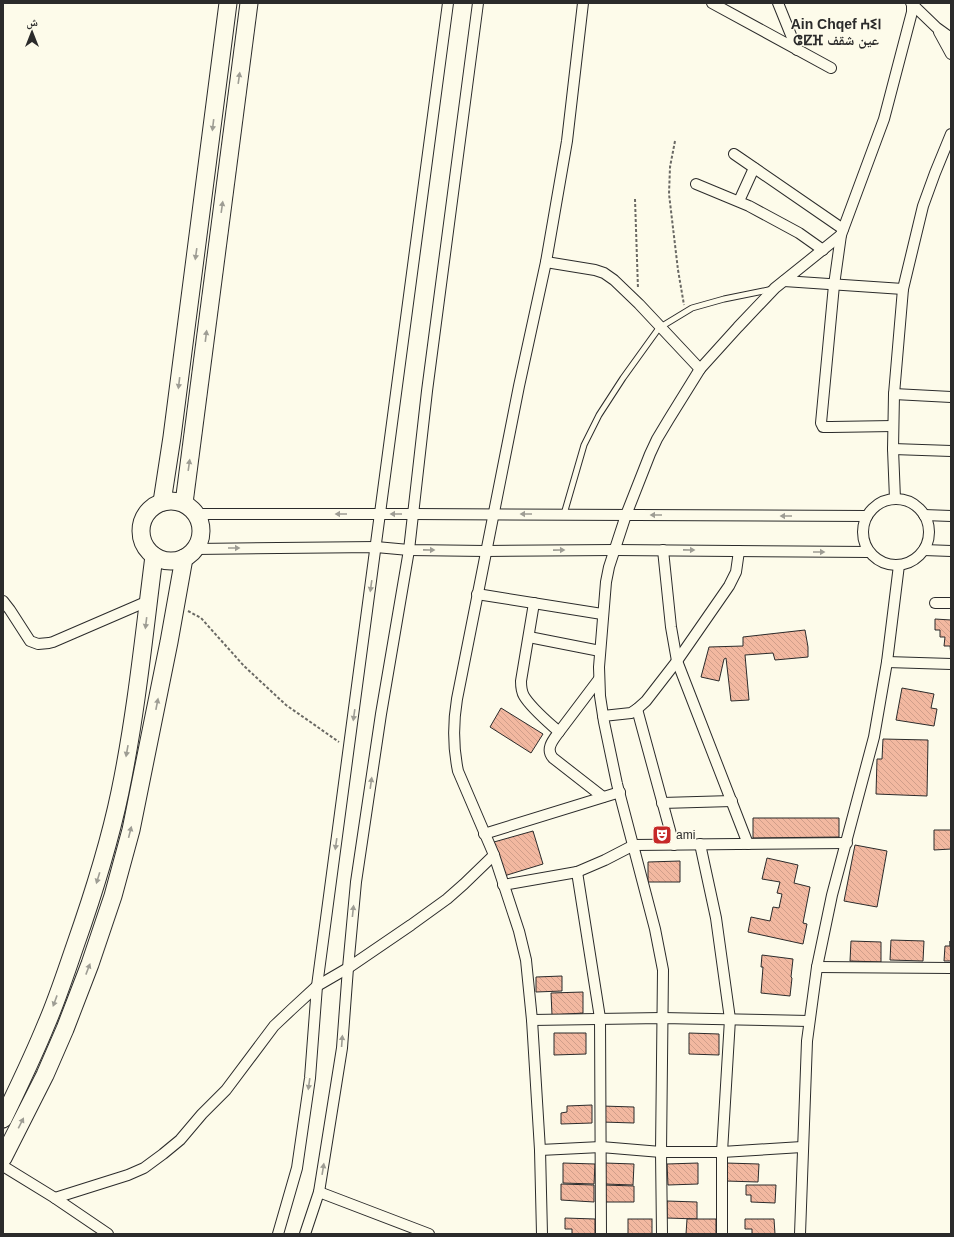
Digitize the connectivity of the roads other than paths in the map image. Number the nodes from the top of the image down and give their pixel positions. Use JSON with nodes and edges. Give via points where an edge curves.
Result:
{"nodes":[{"id":1,"x":228,"y":3,"type":"edge"},
{"id":2,"x":249,"y":3,"type":"edge"},
{"id":3,"x":448,"y":3,"type":"edge"},
{"id":4,"x":478,"y":3,"type":"edge"},
{"id":5,"x":584,"y":3,"type":"edge"},
{"id":6,"x":712,"y":3,"type":"edge"},
{"id":7,"x":778,"y":3,"type":"edge"},
{"id":8,"x":912,"y":4,"type":"edge"},
{"id":9,"x":937,"y":28,"type":"junction"},
{"id":10,"x":951,"y":38,"type":"edge"},
{"id":11,"x":797,"y":50,"type":"junction"},
{"id":12,"x":951,"y":54,"type":"edge"},
{"id":13,"x":831,"y":68,"type":"dead end"},
{"id":14,"x":951,"y":134,"type":"edge"},
{"id":15,"x":734,"y":154,"type":"dead end"},
{"id":16,"x":754,"y":168,"type":"junction"},
{"id":17,"x":696,"y":184,"type":"dead end"},
{"id":18,"x":739,"y":201,"type":"junction"},
{"id":19,"x":842,"y":232,"type":"junction"},
{"id":20,"x":823,"y":250,"type":"junction"},
{"id":21,"x":546,"y":262,"type":"junction"},
{"id":22,"x":784,"y":281,"type":"junction"},
{"id":23,"x":834,"y":285,"type":"junction"},
{"id":24,"x":775,"y":288,"type":"junction"},
{"id":25,"x":903,"y":289,"type":"junction"},
{"id":26,"x":659,"y":328,"type":"junction"},
{"id":27,"x":700,"y":370,"type":"junction"},
{"id":28,"x":894,"y":394,"type":"junction"},
{"id":29,"x":951,"y":397,"type":"edge"},
{"id":30,"x":893,"y":426,"type":"junction"},
{"id":31,"x":893,"y":449,"type":"junction"},
{"id":32,"x":951,"y":451,"type":"edge"},
{"id":33,"x":895,"y":499,"type":"junction"},
{"id":34,"x":162,"y":502,"type":"junction"},
{"id":35,"x":190,"y":509,"type":"junction"},
{"id":36,"x":380,"y":514,"type":"junction"},
{"id":37,"x":413,"y":514,"type":"junction"},
{"id":38,"x":494,"y":514,"type":"junction"},
{"id":39,"x":564,"y":514,"type":"junction"},
{"id":40,"x":626,"y":515,"type":"junction"},
{"id":41,"x":924,"y":515,"type":"junction"},
{"id":42,"x":867,"y":516,"type":"junction"},
{"id":43,"x":951,"y":516,"type":"edge"},
{"id":44,"x":376,"y":547,"type":"junction"},
{"id":45,"x":408,"y":550,"type":"junction"},
{"id":46,"x":615,"y":550,"type":"junction"},
{"id":47,"x":663,"y":550,"type":"junction"},
{"id":48,"x":924,"y":550,"type":"junction"},
{"id":49,"x":486,"y":551,"type":"junction"},
{"id":50,"x":739,"y":551,"type":"junction"},
{"id":51,"x":951,"y":551,"type":"edge"},
{"id":52,"x":869,"y":552,"type":"junction"},
{"id":53,"x":189,"y":553,"type":"junction"},
{"id":54,"x":154,"y":556,"type":"junction"},
{"id":55,"x":899,"y":566,"type":"junction"},
{"id":56,"x":477,"y":594,"type":"junction"},
{"id":57,"x":3,"y":601,"type":"edge"},
{"id":58,"x":148,"y":601,"type":"junction"},
{"id":59,"x":534,"y":603,"type":"junction"},
{"id":60,"x":935,"y":603,"type":"dead end"},
{"id":61,"x":951,"y":603,"type":"edge"},
{"id":62,"x":602,"y":614,"type":"junction"},
{"id":63,"x":529,"y":637,"type":"junction"},
{"id":64,"x":600,"y":651,"type":"junction"},
{"id":65,"x":677,"y":661,"type":"junction"},
{"id":66,"x":887,"y":662,"type":"junction"},
{"id":67,"x":951,"y":664,"type":"edge"},
{"id":68,"x":599,"y":680,"type":"junction"},
{"id":69,"x":637,"y":710,"type":"junction"},
{"id":70,"x":603,"y":716,"type":"junction"},
{"id":71,"x":559,"y":732,"type":"junction"},
{"id":72,"x":620,"y":792,"type":"junction"},
{"id":73,"x":603,"y":798,"type":"junction"},
{"id":74,"x":732,"y":801,"type":"junction"},
{"id":75,"x":662,"y":803,"type":"junction"},
{"id":76,"x":484,"y":834,"type":"junction"},
{"id":77,"x":847,"y":843,"type":"junction"},
{"id":78,"x":674,"y":844,"type":"junction"},
{"id":79,"x":700,"y":844,"type":"junction"},
{"id":80,"x":748,"y":844,"type":"junction"},
{"id":81,"x":634,"y":846,"type":"junction"},
{"id":82,"x":494,"y":855,"type":"junction"},
{"id":83,"x":577,"y":872,"type":"junction"},
{"id":84,"x":503,"y":885,"type":"junction"},
{"id":85,"x":816,"y":967,"type":"junction"},
{"id":86,"x":348,"y":968,"type":"junction"},
{"id":87,"x":951,"y":968,"type":"edge"},
{"id":88,"x":317,"y":986,"type":"junction"},
{"id":89,"x":600,"y":1018,"type":"junction"},
{"id":90,"x":662,"y":1018,"type":"junction"},
{"id":91,"x":730,"y":1018,"type":"junction"},
{"id":92,"x":532,"y":1020,"type":"junction"},
{"id":93,"x":809,"y":1021,"type":"junction"},
{"id":94,"x":24,"y":1075,"type":"junction"},
{"id":95,"x":3,"y":1101,"type":"edge"},
{"id":96,"x":3,"y":1119,"type":"edge"},
{"id":97,"x":601,"y":1147,"type":"junction"},
{"id":98,"x":802,"y":1147,"type":"junction"},
{"id":99,"x":540,"y":1150,"type":"junction"},
{"id":100,"x":661,"y":1152,"type":"junction"},
{"id":101,"x":722,"y":1152,"type":"junction"},
{"id":102,"x":3,"y":1158,"type":"edge"},
{"id":103,"x":3,"y":1166,"type":"edge"},
{"id":104,"x":319,"y":1192,"type":"junction"},
{"id":105,"x":55,"y":1198,"type":"junction"},
{"id":106,"x":108,"y":1234,"type":"edge"},
{"id":107,"x":278,"y":1234,"type":"edge"},
{"id":108,"x":305,"y":1234,"type":"edge"},
{"id":109,"x":429,"y":1234,"type":"edge"},
{"id":110,"x":542,"y":1234,"type":"edge"},
{"id":111,"x":601,"y":1234,"type":"edge"},
{"id":112,"x":662,"y":1234,"type":"edge"},
{"id":113,"x":722,"y":1234,"type":"edge"},
{"id":114,"x":800,"y":1234,"type":"edge"}],
"edges":[{"from":1,"to":34,"type":"highway","one_way":true},
{"from":35,"to":2,"type":"highway","one_way":true},
{"from":3,"to":36,"type":"street"},
{"from":4,"to":37,"type":"street","via":[[426,392]]},
{"from":5,"to":21,"type":"street","via":[[567,141]]},
{"from":6,"to":11,"type":"street"},
{"from":7,"to":11,"type":"street"},
{"from":8,"to":9,"type":"street"},
{"from":8,"to":19,"type":"street","via":[[884,119]]},
{"from":9,"to":10,"type":"street"},
{"from":9,"to":12,"type":"street"},
{"from":11,"to":13,"type":"street"},
{"from":14,"to":25,"type":"street","via":[[923,206]]},
{"from":15,"to":16,"type":"street"},
{"from":16,"to":18,"type":"street"},
{"from":16,"to":19,"type":"street"},
{"from":17,"to":18,"type":"street"},
{"from":18,"to":20,"type":"street","via":[[779,222]]},
{"from":19,"to":20,"type":"street"},
{"from":19,"to":23,"type":"street"},
{"from":20,"to":22,"type":"street"},
{"from":21,"to":26,"type":"street","via":[[604,273],[614,280]]},
{"from":21,"to":38,"type":"street"},
{"from":22,"to":23,"type":"street"},
{"from":22,"to":24,"type":"street"},
{"from":23,"to":25,"type":"street"},
{"from":23,"to":30,"type":"street","via":[[821,423],[824,427]]},
{"from":24,"to":26,"type":"lane","via":[[692,308]]},
{"from":24,"to":27,"type":"street"},
{"from":25,"to":28,"type":"street"},
{"from":26,"to":27,"type":"street"},
{"from":26,"to":39,"type":"lane","via":[[596,421],[584,445]]},
{"from":27,"to":40,"type":"street","via":[[657,438]]},
{"from":28,"to":29,"type":"street"},
{"from":28,"to":30,"type":"street"},
{"from":30,"to":31,"type":"street"},
{"from":31,"to":32,"type":"street"},
{"from":31,"to":33,"type":"street"},
{"from":33,"to":41,"type":"street","via":[[912,503]]},
{"from":33,"to":42,"type":"street","via":[[874,507]]},
{"from":34,"to":35,"type":"highway","via":[[177,501]]},
{"from":34,"to":54,"type":"highway","via":[[148,511],[140,526],[143,543]]},
{"from":36,"to":35,"type":"street","one_way":true},
{"from":35,"to":53,"type":"highway","via":[[200,523],[201,532],[199,541]]},
{"from":37,"to":36,"type":"street","one_way":true},
{"from":36,"to":44,"type":"street"},
{"from":37,"to":38,"type":"street"},
{"from":37,"to":45,"type":"street"},
{"from":39,"to":38,"type":"street","one_way":true},
{"from":38,"to":49,"type":"street"},
{"from":39,"to":40,"type":"street"},
{"from":42,"to":40,"type":"street","one_way":true},
{"from":40,"to":46,"type":"street"},
{"from":41,"to":43,"type":"street"},
{"from":41,"to":48,"type":"street","via":[[929,533]]},
{"from":42,"to":52,"type":"street","via":[[863,534]]},
{"from":44,"to":45,"type":"street"},
{"from":53,"to":44,"type":"street","one_way":true},
{"from":44,"to":88,"type":"street","one_way":true},
{"from":45,"to":49,"type":"street","one_way":true},
{"from":86,"to":45,"type":"street","one_way":true,"via":[[356,882]]},
{"from":46,"to":47,"type":"street"},
{"from":49,"to":46,"type":"street","one_way":true},
{"from":46,"to":62,"type":"street","via":[[609,567]]},
{"from":47,"to":50,"type":"street","one_way":true},
{"from":47,"to":65,"type":"street"},
{"from":48,"to":51,"type":"street"},
{"from":48,"to":55,"type":"street","via":[[917,558]]},
{"from":49,"to":56,"type":"street"},
{"from":50,"to":52,"type":"street","one_way":true},
{"from":50,"to":65,"type":"street","via":[[734,577]]},
{"from":52,"to":55,"type":"street","via":[[882,563]]},
{"from":53,"to":54,"type":"highway","via":[[174,561]]},
{"from":102,"to":53,"type":"highway","one_way":true,"via":[[65,1029],[113,896],[131,830]]},
{"from":54,"to":58,"type":"highway"},
{"from":55,"to":66,"type":"street"},
{"from":56,"to":59,"type":"street"},
{"from":56,"to":76,"type":"street","via":[[454,717],[454,739],[458,771]]},
{"from":57,"to":58,"type":"street","via":[[30,641],[38,644],[53,642]]},
{"from":58,"to":94,"type":"highway","one_way":true,"via":[[129,742],[104,857],[47,1025]]},
{"from":59,"to":62,"type":"street"},
{"from":59,"to":63,"type":"street"},
{"from":60,"to":61,"type":"street"},
{"from":62,"to":64,"type":"street"},
{"from":63,"to":64,"type":"street"},
{"from":63,"to":71,"type":"street","via":[[521,681],[523,695]]},
{"from":64,"to":68,"type":"street"},
{"from":65,"to":69,"type":"street"},
{"from":65,"to":74,"type":"street"},
{"from":66,"to":67,"type":"street"},
{"from":66,"to":77,"type":"street","via":[[874,737]]},
{"from":68,"to":70,"type":"street"},
{"from":68,"to":71,"type":"street"},
{"from":69,"to":70,"type":"street"},
{"from":69,"to":75,"type":"street"},
{"from":70,"to":72,"type":"street"},
{"from":71,"to":73,"type":"street","via":[[550,747],[550,755]]},
{"from":72,"to":73,"type":"street"},
{"from":72,"to":81,"type":"street"},
{"from":73,"to":76,"type":"street"},
{"from":74,"to":75,"type":"street"},
{"from":74,"to":80,"type":"street"},
{"from":75,"to":78,"type":"street"},
{"from":76,"to":82,"type":"street"},
{"from":77,"to":80,"type":"street"},
{"from":77,"to":85,"type":"street"},
{"from":78,"to":79,"type":"street"},
{"from":78,"to":81,"type":"street"},
{"from":79,"to":80,"type":"street"},
{"from":79,"to":91,"type":"street","via":[[716,918]]},
{"from":81,"to":83,"type":"street"},
{"from":81,"to":90,"type":"street","via":[[660,950]]},
{"from":82,"to":84,"type":"street"},
{"from":82,"to":86,"type":"street","via":[[447,899]]},
{"from":83,"to":84,"type":"street"},
{"from":83,"to":89,"type":"street"},
{"from":84,"to":92,"type":"street","via":[[526,960]]},
{"from":85,"to":87,"type":"street"},
{"from":85,"to":93,"type":"street"},
{"from":86,"to":88,"type":"street"},
{"from":104,"to":86,"type":"street","one_way":true,"via":[[342,1048]]},
{"from":88,"to":105,"type":"street","via":[[274,1026],[226,1090],[164,1154],[144,1168],[128,1175]]},
{"from":88,"to":107,"type":"street","one_way":true,"via":[[310,1078],[297,1168]]},
{"from":89,"to":90,"type":"street"},
{"from":89,"to":92,"type":"street"},
{"from":89,"to":97,"type":"street"},
{"from":90,"to":91,"type":"street"},
{"from":90,"to":100,"type":"street"},
{"from":91,"to":93,"type":"street"},
{"from":91,"to":101,"type":"street"},
{"from":92,"to":99,"type":"street"},
{"from":93,"to":98,"type":"street"},
{"from":94,"to":95,"type":"highway"},
{"from":94,"to":96,"type":"highway"},
{"from":97,"to":99,"type":"street"},
{"from":97,"to":100,"type":"street"},
{"from":97,"to":111,"type":"street"},
{"from":98,"to":101,"type":"street"},
{"from":98,"to":114,"type":"street"},
{"from":99,"to":110,"type":"street"},
{"from":100,"to":101,"type":"street"},
{"from":100,"to":112,"type":"street"},
{"from":101,"to":113,"type":"street"},
{"from":103,"to":105,"type":"street"},
{"from":104,"to":108,"type":"street"},
{"from":104,"to":109,"type":"street"},
{"from":105,"to":106,"type":"street"}]}
